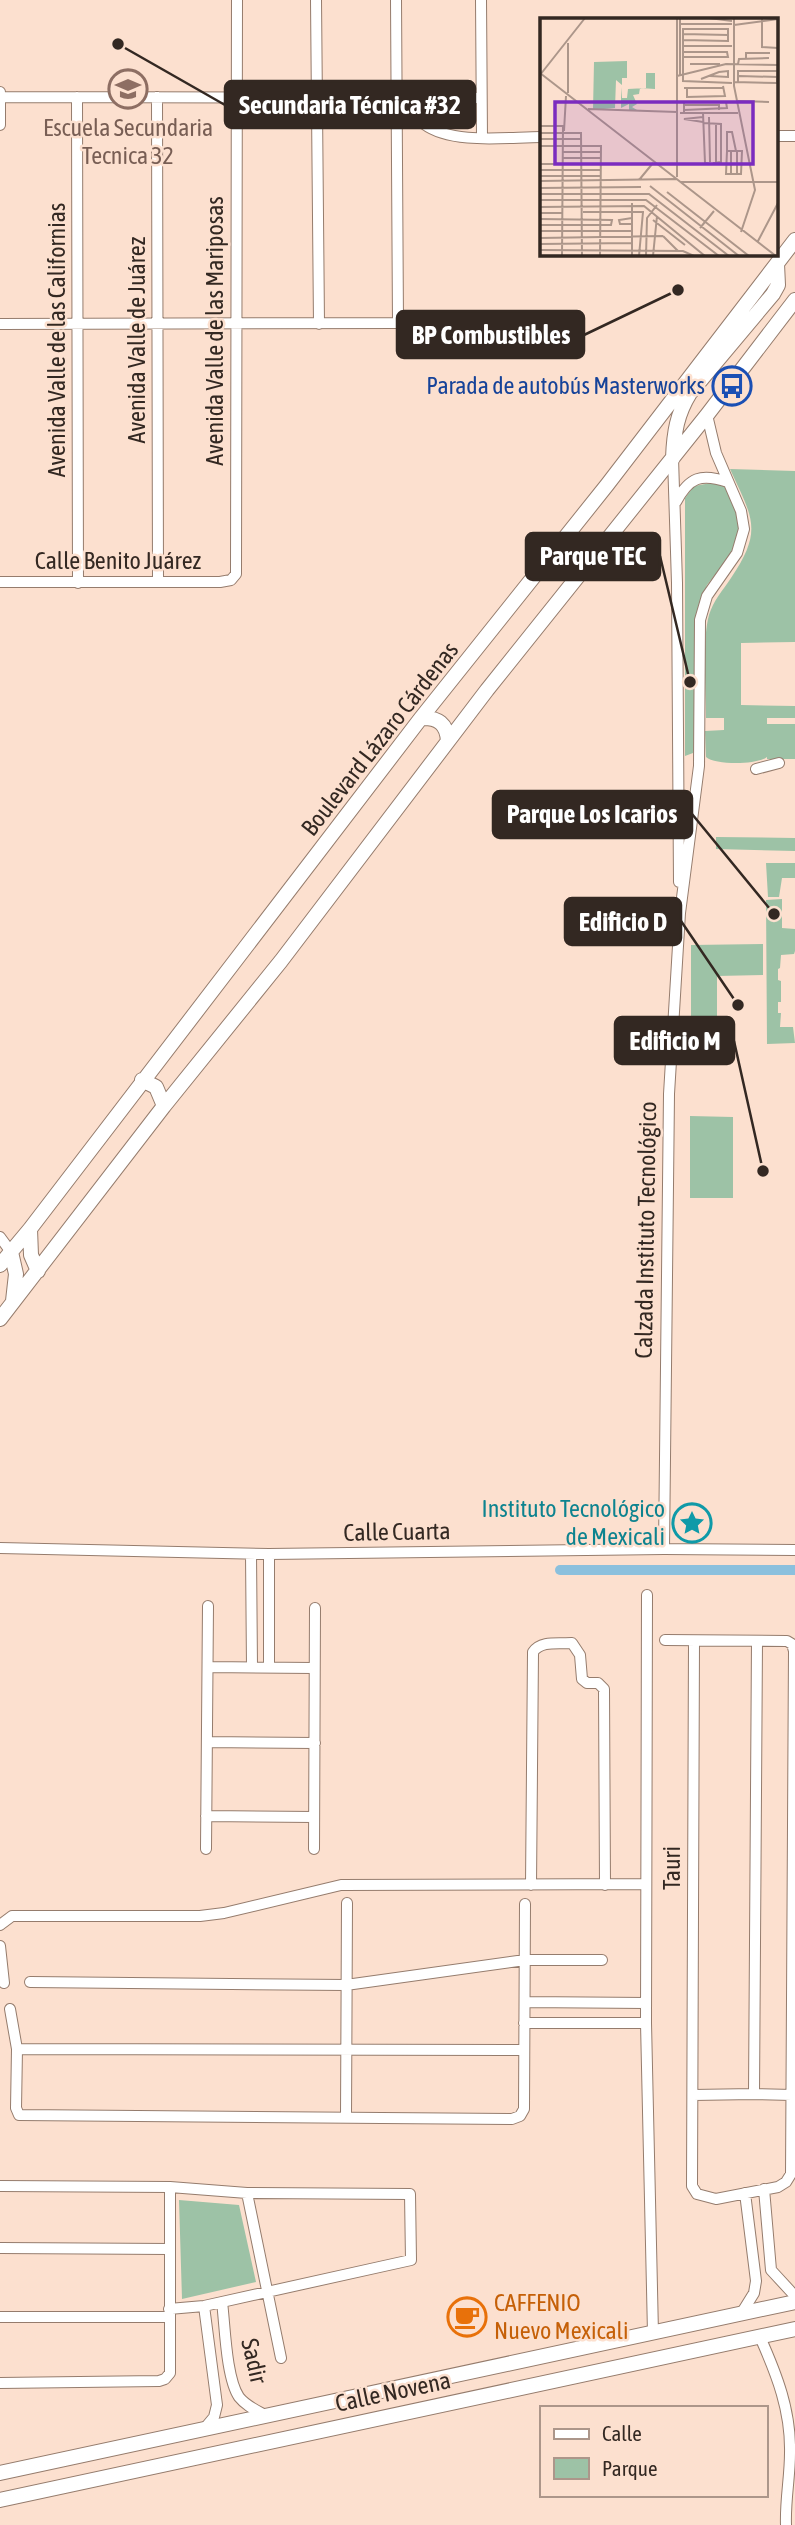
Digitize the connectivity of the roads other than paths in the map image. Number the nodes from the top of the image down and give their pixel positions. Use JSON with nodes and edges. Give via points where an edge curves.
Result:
{"nodes":[{"id":1,"x":237,"y":0,"type":"edge"},
{"id":2,"x":316,"y":0,"type":"edge"},
{"id":3,"x":396,"y":0,"type":"edge"},
{"id":4,"x":481,"y":0,"type":"edge"},
{"id":5,"x":0,"y":94,"type":"edge"},
{"id":6,"x":77,"y":97,"type":"junction"},
{"id":7,"x":157,"y":97,"type":"junction"},
{"id":8,"x":236,"y":97,"type":"junction"},
{"id":9,"x":316,"y":98,"type":"junction"},
{"id":10,"x":396,"y":98,"type":"junction"},
{"id":11,"x":481,"y":98,"type":"junction"},
{"id":12,"x":0,"y":125,"type":"edge"},
{"id":13,"x":482,"y":137,"type":"junction"},
{"id":14,"x":540,"y":137,"type":"edge"},
{"id":15,"x":795,"y":240,"type":"edge"},
{"id":16,"x":777,"y":264,"type":"junction"},
{"id":17,"x":795,"y":300,"type":"edge"},
{"id":18,"x":0,"y":324,"type":"edge"},
{"id":19,"x":78,"y":324,"type":"junction"},
{"id":20,"x":157,"y":324,"type":"junction"},
{"id":21,"x":235,"y":324,"type":"junction"},
{"id":22,"x":319,"y":324,"type":"junction"},
{"id":23,"x":708,"y":415,"type":"junction"},
{"id":24,"x":673,"y":458,"type":"junction"},
{"id":25,"x":727,"y":482,"type":"junction"},
{"id":26,"x":675,"y":503,"type":"junction"},
{"id":27,"x":234,"y":578,"type":"joint"},
{"id":28,"x":0,"y":582,"type":"edge"},
{"id":29,"x":158,"y":582,"type":"junction"},
{"id":30,"x":78,"y":583,"type":"junction"},
{"id":31,"x":421,"y":718,"type":"junction"},
{"id":32,"x":448,"y":741,"type":"junction"},
{"id":33,"x":678,"y":757,"type":"junction"},
{"id":34,"x":699,"y":757,"type":"junction"},
{"id":35,"x":779,"y":763,"type":"dead end"},
{"id":36,"x":756,"y":769,"type":"dead end"},
{"id":37,"x":680,"y":912,"type":"junction"},
{"id":38,"x":142,"y":1080,"type":"junction"},
{"id":39,"x":164,"y":1106,"type":"junction"},
{"id":40,"x":30,"y":1229,"type":"junction"},
{"id":41,"x":0,"y":1237,"type":"edge"},
{"id":42,"x":11,"y":1252,"type":"junction"},
{"id":43,"x":0,"y":1265,"type":"edge"},
{"id":44,"x":38,"y":1271,"type":"junction"},
{"id":45,"x":13,"y":1302,"type":"junction"},
{"id":46,"x":0,"y":1319,"type":"edge"},
{"id":47,"x":0,"y":1548,"type":"edge"},
{"id":48,"x":664,"y":1549,"type":"junction"},
{"id":49,"x":795,"y":1550,"type":"edge"},
{"id":50,"x":251,"y":1554,"type":"junction"},
{"id":51,"x":269,"y":1554,"type":"junction"},
{"id":52,"x":647,"y":1595,"type":"dead end"},
{"id":53,"x":208,"y":1606,"type":"dead end"},
{"id":54,"x":315,"y":1608,"type":"dead end"},
{"id":55,"x":665,"y":1640,"type":"dead end"},
{"id":56,"x":694,"y":1641,"type":"junction"},
{"id":57,"x":757,"y":1641,"type":"junction"},
{"id":58,"x":208,"y":1667,"type":"junction"},
{"id":59,"x":252,"y":1667,"type":"junction"},
{"id":60,"x":269,"y":1667,"type":"junction"},
{"id":61,"x":314,"y":1668,"type":"junction"},
{"id":62,"x":207,"y":1742,"type":"junction"},
{"id":63,"x":315,"y":1743,"type":"junction"},
{"id":64,"x":206,"y":1816,"type":"junction"},
{"id":65,"x":314,"y":1817,"type":"junction"},
{"id":66,"x":206,"y":1849,"type":"dead end"},
{"id":67,"x":314,"y":1849,"type":"dead end"},
{"id":68,"x":645,"y":1884,"type":"junction"},
{"id":69,"x":531,"y":1885,"type":"junction"},
{"id":70,"x":605,"y":1885,"type":"junction"},
{"id":71,"x":347,"y":1903,"type":"dead end"},
{"id":72,"x":525,"y":1904,"type":"dead end"},
{"id":73,"x":0,"y":1925,"type":"edge"},
{"id":74,"x":0,"y":1946,"type":"edge"},
{"id":75,"x":525,"y":1960,"type":"junction"},
{"id":76,"x":602,"y":1960,"type":"dead end"},
{"id":77,"x":30,"y":1982,"type":"dead end"},
{"id":78,"x":4,"y":1983,"type":"dead end"},
{"id":79,"x":346,"y":1985,"type":"junction"},
{"id":80,"x":525,"y":2002,"type":"junction"},
{"id":81,"x":646,"y":2003,"type":"junction"},
{"id":82,"x":9,"y":2009,"type":"dead end"},
{"id":83,"x":646,"y":2023,"type":"junction"},
{"id":84,"x":524,"y":2024,"type":"junction"},
{"id":85,"x":17,"y":2049,"type":"junction"},
{"id":86,"x":346,"y":2049,"type":"junction"},
{"id":87,"x":524,"y":2050,"type":"junction"},
{"id":88,"x":754,"y":2094,"type":"junction"},
{"id":89,"x":693,"y":2095,"type":"junction"},
{"id":90,"x":792,"y":2095,"type":"junction"},
{"id":91,"x":346,"y":2118,"type":"junction"},
{"id":92,"x":0,"y":2186,"type":"edge"},
{"id":93,"x":170,"y":2187,"type":"junction"},
{"id":94,"x":764,"y":2189,"type":"junction"},
{"id":95,"x":247,"y":2193,"type":"junction"},
{"id":96,"x":745,"y":2193,"type":"junction"},
{"id":97,"x":0,"y":2248,"type":"edge"},
{"id":98,"x":170,"y":2249,"type":"junction"},
{"id":99,"x":769,"y":2253,"type":"junction"},
{"id":100,"x":752,"y":2256,"type":"junction"},
{"id":101,"x":267,"y":2293,"type":"junction"},
{"id":102,"x":795,"y":2296,"type":"edge"},
{"id":103,"x":222,"y":2302,"type":"junction"},
{"id":104,"x":795,"y":2302,"type":"edge"},
{"id":105,"x":204,"y":2306,"type":"junction"},
{"id":106,"x":169,"y":2313,"type":"junction"},
{"id":107,"x":741,"y":2314,"type":"junction"},
{"id":108,"x":0,"y":2317,"type":"edge"},
{"id":109,"x":795,"y":2329,"type":"edge"},
{"id":110,"x":653,"y":2333,"type":"junction"},
{"id":111,"x":760,"y":2337,"type":"junction"},
{"id":112,"x":281,"y":2358,"type":"dead end"},
{"id":113,"x":658,"y":2358,"type":"junction"},
{"id":114,"x":0,"y":2383,"type":"edge"},
{"id":115,"x":789,"y":2395,"type":"edge"},
{"id":116,"x":267,"y":2416,"type":"junction"},
{"id":117,"x":204,"y":2429,"type":"junction"},
{"id":118,"x":0,"y":2473,"type":"edge"},
{"id":119,"x":0,"y":2500,"type":"edge"},
{"id":120,"x":789,"y":2518,"type":"edge"}],
"edges":[{"from":1,"to":8,"type":"street","name":"Avenida Valle de las Mariposas"},
{"from":2,"to":9,"type":"street"},
{"from":3,"to":10,"type":"street"},
{"from":4,"to":11,"type":"street"},
{"from":5,"to":6,"type":"street"},
{"from":5,"to":12,"type":"street"},
{"from":6,"to":7,"type":"street"},
{"from":6,"to":19,"type":"street","name":"Avenida Valle de las Californias"},
{"from":7,"to":8,"type":"street"},
{"from":7,"to":20,"type":"street","name":"Avenida Valle de Juárez"},
{"from":8,"to":9,"type":"street"},
{"from":8,"to":21,"type":"street","name":"Avenida Valle de las Mariposas"},
{"from":9,"to":10,"type":"street"},
{"from":9,"to":22,"type":"street"},
{"from":10,"to":11,"type":"street"},
{"from":10,"to":13,"type":"street","via":[[439,132]]},
{"from":10,"to":22,"type":"street","via":[[397,323]]},
{"from":11,"to":13,"type":"street"},
{"from":13,"to":14,"type":"street"},
{"from":15,"to":16,"type":"main road","name":"Boulevard Lázaro Cárdenas"},
{"from":16,"to":24,"type":"main road","via":[[778,285],[773,294],[681,408]]},
{"from":16,"to":31,"type":"main road","name":"Boulevard Lázaro Cárdenas"},
{"from":17,"to":23,"type":"main road"},
{"from":18,"to":19,"type":"street"},
{"from":19,"to":20,"type":"street"},
{"from":19,"to":30,"type":"street","name":"Avenida Valle de las Californias"},
{"from":20,"to":21,"type":"street"},
{"from":20,"to":29,"type":"street","name":"Avenida Valle de Juárez"},
{"from":21,"to":22,"type":"street"},
{"from":21,"to":27,"type":"street","name":"Avenida Valle de las Mariposas"},
{"from":23,"to":24,"type":"main road"},
{"from":23,"to":25,"type":"street","name":"Calzada Instituto Tecnológico"},
{"from":24,"to":26,"type":"street","name":"Calzada Instituto Tecnológico"},
{"from":24,"to":32,"type":"main road"},
{"from":25,"to":26,"type":"street","via":[[692,480]]},
{"from":25,"to":34,"type":"street","name":"Calzada Instituto Tecnológico","via":[[744,529],[737,553],[707,596],[701,614]]},
{"from":26,"to":33,"type":"street","name":"Calzada Instituto Tecnológico"},
{"from":27,"to":29,"type":"street","name":"Calle Benito Juárez","via":[[228,582]]},
{"from":28,"to":30,"type":"street","name":"Calle Benito Juárez"},
{"from":29,"to":30,"type":"street","name":"Calle Benito Juárez"},
{"from":31,"to":32,"type":"main road","via":[[443,724]]},
{"from":31,"to":38,"type":"main road","name":"Boulevard Lázaro Cárdenas"},
{"from":32,"to":39,"type":"main road"},
{"from":33,"to":34,"type":"street","via":[[690,762]]},
{"from":33,"to":37,"type":"street","name":"Calzada Instituto Tecnológico"},
{"from":34,"to":37,"type":"street","name":"Calzada Instituto Tecnológico"},
{"from":35,"to":36,"type":"street"},
{"from":37,"to":48,"type":"street","name":"Calzada Instituto Tecnológico","via":[[669,1094]]},
{"from":38,"to":39,"type":"main road","via":[[156,1087]]},
{"from":38,"to":40,"type":"main road","name":"Boulevard Lázaro Cárdenas"},
{"from":39,"to":44,"type":"main road"},
{"from":40,"to":42,"type":"main road","name":"Boulevard Lázaro Cárdenas"},
{"from":40,"to":44,"type":"main road","via":[[31,1255]]},
{"from":41,"to":42,"type":"street"},
{"from":42,"to":43,"type":"main road","name":"Boulevard Lázaro Cárdenas"},
{"from":42,"to":45,"type":"main road","via":[[16,1274]]},
{"from":44,"to":45,"type":"main road"},
{"from":45,"to":46,"type":"main road"},
{"from":47,"to":50,"type":"street","name":"Calle Cuarta"},
{"from":48,"to":49,"type":"street","name":"Calle Cuarta"},
{"from":48,"to":51,"type":"street","name":"Calle Cuarta"},
{"from":50,"to":51,"type":"street","name":"Calle Cuarta"},
{"from":50,"to":59,"type":"street"},
{"from":51,"to":60,"type":"street"},
{"from":52,"to":68,"type":"street"},
{"from":53,"to":58,"type":"street"},
{"from":54,"to":61,"type":"street"},
{"from":55,"to":56,"type":"street"},
{"from":56,"to":57,"type":"street"},
{"from":56,"to":89,"type":"street","name":"Tauri"},
{"from":57,"to":88,"type":"street"},
{"from":57,"to":90,"type":"street","via":[[787,1641],[794,1651]]},
{"from":58,"to":59,"type":"street"},
{"from":58,"to":62,"type":"street"},
{"from":59,"to":60,"type":"street"},
{"from":60,"to":61,"type":"street"},
{"from":61,"to":63,"type":"street"},
{"from":62,"to":63,"type":"street"},
{"from":62,"to":64,"type":"street"},
{"from":63,"to":65,"type":"street"},
{"from":64,"to":65,"type":"street"},
{"from":64,"to":66,"type":"street"},
{"from":65,"to":67,"type":"street"},
{"from":68,"to":70,"type":"street"},
{"from":68,"to":81,"type":"street"},
{"from":69,"to":70,"type":"street"},
{"from":69,"to":70,"type":"street","via":[[533,1652],[544,1644],[572,1643],[580,1655],[582,1679],[604,1689]]},
{"from":69,"to":73,"type":"street","via":[[341,1885],[212,1914],[12,1916]]},
{"from":71,"to":79,"type":"street"},
{"from":72,"to":75,"type":"street"},
{"from":74,"to":78,"type":"street"},
{"from":75,"to":76,"type":"street"},
{"from":75,"to":79,"type":"street"},
{"from":75,"to":80,"type":"street"},
{"from":77,"to":79,"type":"street"},
{"from":79,"to":86,"type":"street"},
{"from":80,"to":81,"type":"street"},
{"from":80,"to":84,"type":"street"},
{"from":81,"to":83,"type":"street"},
{"from":82,"to":85,"type":"street"},
{"from":83,"to":84,"type":"street"},
{"from":83,"to":110,"type":"street"},
{"from":84,"to":87,"type":"street"},
{"from":85,"to":86,"type":"street"},
{"from":85,"to":91,"type":"street","via":[[19,2115]]},
{"from":86,"to":87,"type":"street"},
{"from":86,"to":91,"type":"street"},
{"from":87,"to":91,"type":"street","via":[[524,2109],[520,2116]]},
{"from":88,"to":89,"type":"street"},
{"from":88,"to":90,"type":"street"},
{"from":89,"to":96,"type":"street","name":"Tauri","via":[[694,2190],[716,2199]]},
{"from":90,"to":94,"type":"street","via":[[791,2174],[786,2182]]},
{"from":92,"to":93,"type":"street"},
{"from":93,"to":95,"type":"street"},
{"from":93,"to":98,"type":"street"},
{"from":94,"to":96,"type":"street"},
{"from":94,"to":99,"type":"street"},
{"from":95,"to":101,"type":"street"},
{"from":95,"to":101,"type":"street","via":[[410,2194],[411,2260]]},
{"from":96,"to":100,"type":"street"},
{"from":97,"to":98,"type":"street"},
{"from":98,"to":106,"type":"street"},
{"from":99,"to":100,"type":"street"},
{"from":99,"to":102,"type":"street","via":[[771,2270]]},
{"from":100,"to":107,"type":"street","via":[[754,2293]]},
{"from":101,"to":103,"type":"street"},
{"from":101,"to":112,"type":"street"},
{"from":103,"to":105,"type":"street"},
{"from":103,"to":116,"type":"street","name":"Sadir","via":[[234,2388],[248,2406]]},
{"from":104,"to":107,"type":"main road","name":"Calle Novena"},
{"from":105,"to":106,"type":"street"},
{"from":105,"to":117,"type":"street","name":"Sadir","via":[[218,2405]]},
{"from":106,"to":108,"type":"street"},
{"from":106,"to":114,"type":"street","via":[[170,2373],[165,2379]]},
{"from":107,"to":110,"type":"main road","name":"Calle Novena"},
{"from":109,"to":111,"type":"main road","name":"Calle Novena"},
{"from":110,"to":113,"type":"main road"},
{"from":110,"to":116,"type":"main road","name":"Calle Novena"},
{"from":111,"to":113,"type":"main road","name":"Calle Novena"},
{"from":111,"to":115,"type":"street"},
{"from":113,"to":119,"type":"main road","name":"Calle Novena"},
{"from":115,"to":120,"type":"street"},
{"from":116,"to":117,"type":"main road","name":"Calle Novena"},
{"from":117,"to":118,"type":"main road","name":"Calle Novena"}]}
